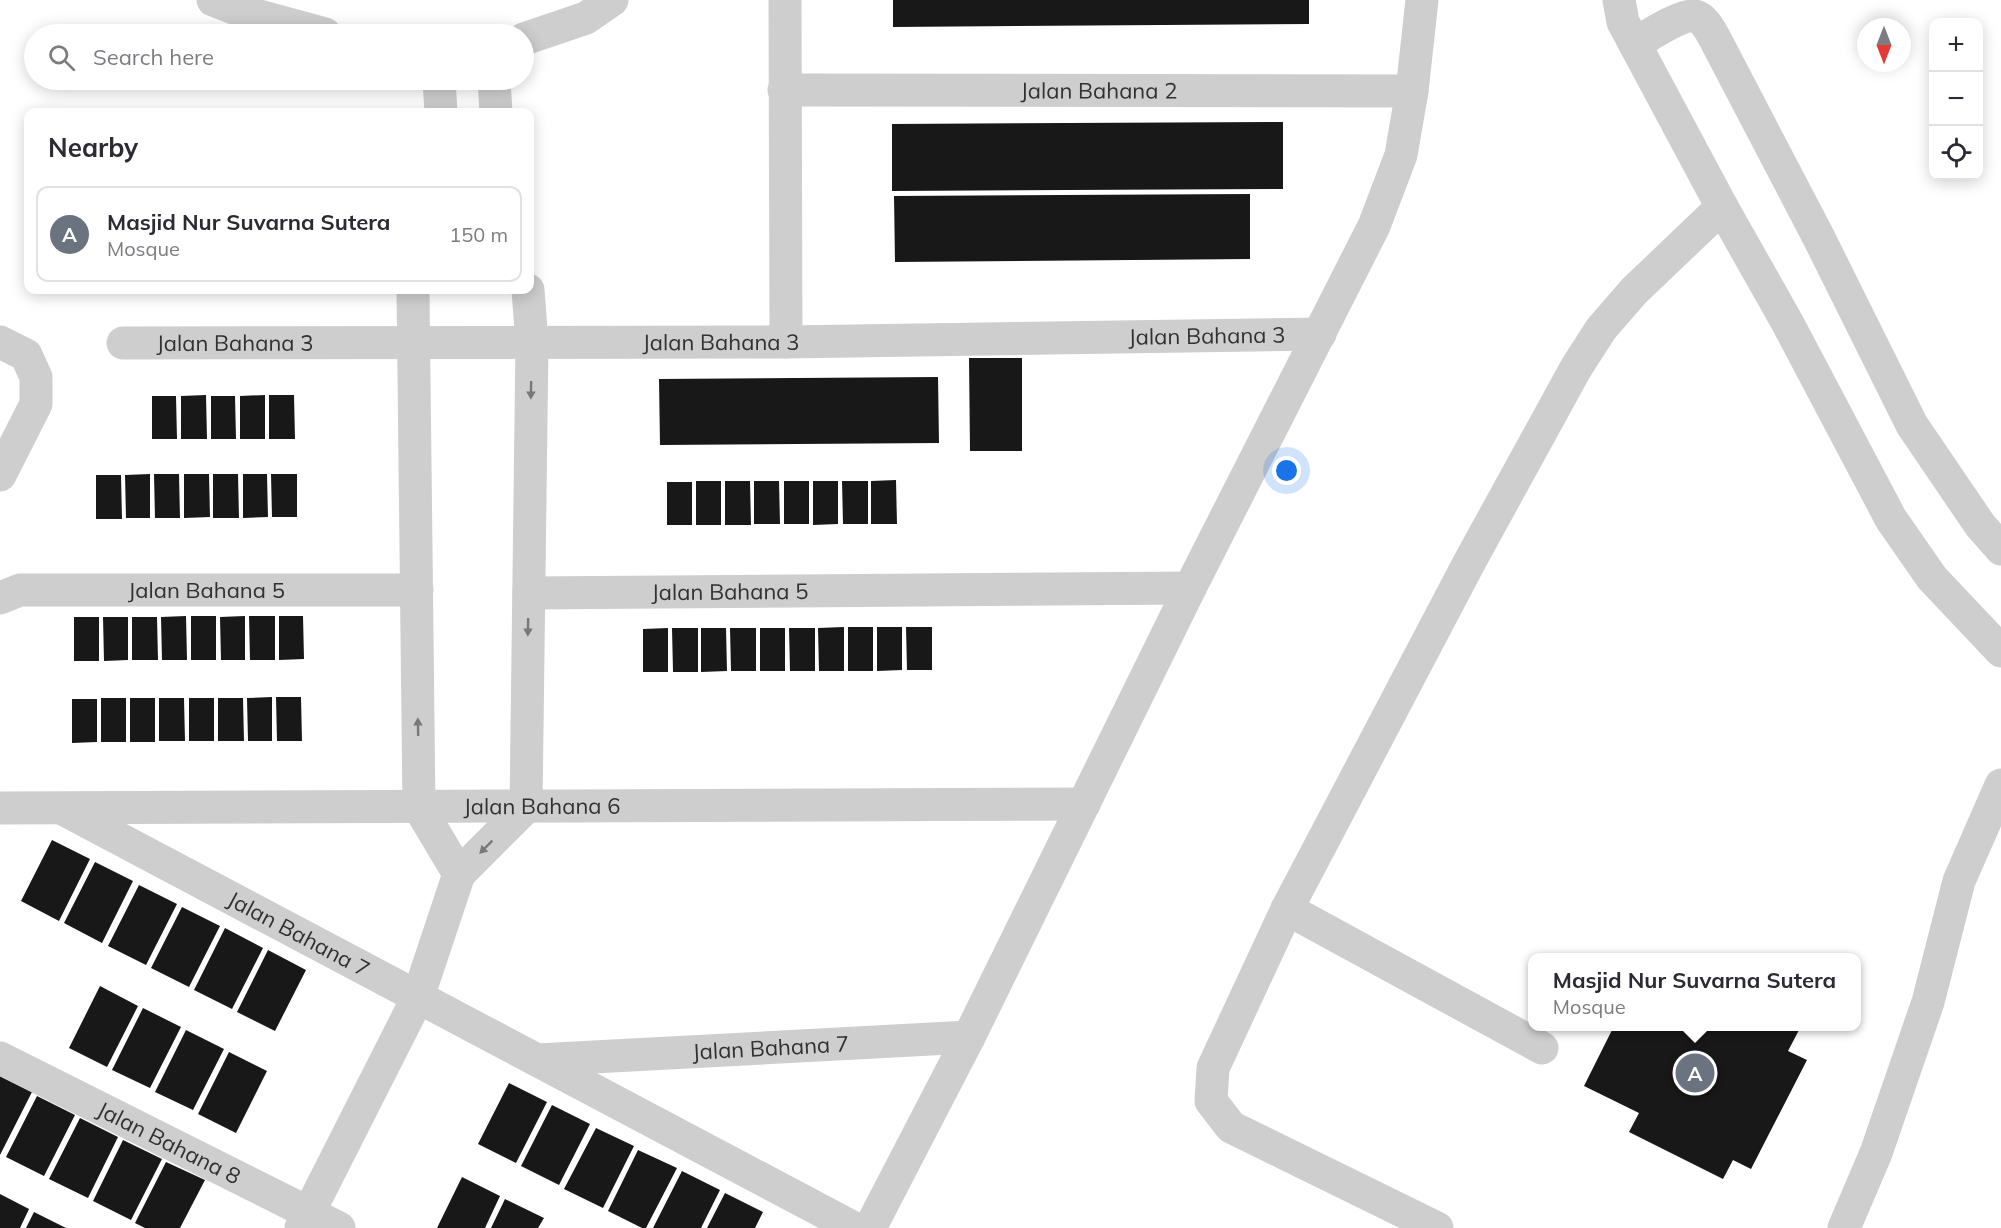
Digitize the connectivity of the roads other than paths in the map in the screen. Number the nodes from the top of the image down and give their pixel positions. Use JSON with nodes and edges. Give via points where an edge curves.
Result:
{"nodes":[{"id":1,"x":213,"y":0,"type":"edge"},
{"id":2,"x":612,"y":0,"type":"edge"},
{"id":3,"x":785,"y":0,"type":"edge"},
{"id":4,"x":1422,"y":0,"type":"edge"},
{"id":5,"x":1626,"y":22,"type":"edge"},
{"id":6,"x":288,"y":24,"type":"edge"},
{"id":7,"x":534,"y":36,"type":"edge"},
{"id":8,"x":440,"y":90,"type":"edge"},
{"id":9,"x":495,"y":90,"type":"edge"},
{"id":10,"x":784,"y":90,"type":"junction"},
{"id":11,"x":1412,"y":91,"type":"junction"},
{"id":12,"x":441,"y":108,"type":"edge"},
{"id":13,"x":496,"y":108,"type":"edge"},
{"id":14,"x":1722,"y":207,"type":"junction"},
{"id":15,"x":412,"y":294,"type":"edge"},
{"id":16,"x":528,"y":294,"type":"edge"},
{"id":17,"x":1320,"y":334,"type":"junction"},
{"id":18,"x":786,"y":342,"type":"junction"},
{"id":19,"x":123,"y":343,"type":"dead end"},
{"id":20,"x":413,"y":343,"type":"junction"},
{"id":21,"x":532,"y":343,"type":"junction"},
{"id":22,"x":13,"y":348,"type":"edge"},
{"id":23,"x":0,"y":476,"type":"edge"},
{"id":24,"x":2001,"y":549,"type":"edge"},
{"id":25,"x":1190,"y":588,"type":"junction"},
{"id":26,"x":417,"y":590,"type":"junction"},
{"id":27,"x":529,"y":593,"type":"junction"},
{"id":28,"x":0,"y":598,"type":"edge"},
{"id":29,"x":2001,"y":651,"type":"edge"},
{"id":30,"x":2001,"y":785,"type":"edge"},
{"id":31,"x":1084,"y":804,"type":"junction"},
{"id":32,"x":419,"y":807,"type":"junction"},
{"id":33,"x":526,"y":807,"type":"junction"},
{"id":34,"x":0,"y":808,"type":"edge"},
{"id":35,"x":59,"y":808,"type":"junction"},
{"id":36,"x":459,"y":874,"type":"junction"},
{"id":37,"x":1287,"y":909,"type":"junction"},
{"id":38,"x":418,"y":997,"type":"junction"},
{"id":39,"x":969,"y":1036,"type":"junction"},
{"id":40,"x":1542,"y":1048,"type":"dead end"},
{"id":41,"x":0,"y":1058,"type":"edge"},
{"id":42,"x":537,"y":1060,"type":"junction"},
{"id":43,"x":305,"y":1221,"type":"edge"},
{"id":44,"x":339,"y":1228,"type":"edge"},
{"id":45,"x":854,"y":1228,"type":"edge"},
{"id":46,"x":870,"y":1228,"type":"edge"},
{"id":47,"x":1437,"y":1228,"type":"edge"},
{"id":48,"x":1844,"y":1228,"type":"edge"}],
"edges":[{"from":1,"to":6,"type":"street"},
{"from":2,"to":7,"type":"street","via":[[586,18]]},
{"from":3,"to":10,"type":"street"},
{"from":4,"to":11,"type":"street"},
{"from":5,"to":14,"type":"street"},
{"from":5,"to":24,"type":"street","via":[[1695,16],[1702,20],[1819,238],[1912,425],[1980,525]]},
{"from":8,"to":12,"type":"street"},
{"from":9,"to":13,"type":"street"},
{"from":10,"to":11,"type":"street","name":"Jalan Bahana 2"},
{"from":10,"to":18,"type":"street"},
{"from":11,"to":17,"type":"street","via":[[1401,154],[1374,226]]},
{"from":14,"to":29,"type":"street","via":[[1891,519],[1932,578]]},
{"from":14,"to":37,"type":"street","via":[[1634,291],[1601,329],[1576,368]]},
{"from":15,"to":20,"type":"street"},
{"from":16,"to":21,"type":"street"},
{"from":17,"to":18,"type":"street","name":"Jalan Bahana 3"},
{"from":17,"to":25,"type":"street"},
{"from":18,"to":21,"type":"street","name":"Jalan Bahana 3"},
{"from":19,"to":20,"type":"street","name":"Jalan Bahana 3"},
{"from":20,"to":21,"type":"street","name":"Jalan Bahana 3"},
{"from":20,"to":26,"type":"street"},
{"from":21,"to":27,"type":"street","one_way":true},
{"from":22,"to":23,"type":"street","via":[[36,377],[36,404]]},
{"from":25,"to":27,"type":"street","name":"Jalan Bahana 5"},
{"from":25,"to":31,"type":"street"},
{"from":26,"to":28,"type":"street","name":"Jalan Bahana 5","via":[[20,590]]},
{"from":32,"to":26,"type":"street","one_way":true},
{"from":27,"to":33,"type":"street","one_way":true},
{"from":30,"to":48,"type":"street","via":[[1959,881],[1928,1002],[1876,1154]]},
{"from":31,"to":33,"type":"street","name":"Jalan Bahana 6"},
{"from":31,"to":39,"type":"street"},
{"from":32,"to":33,"type":"street","name":"Jalan Bahana 6"},
{"from":32,"to":35,"type":"street","name":"Jalan Bahana 6"},
{"from":32,"to":36,"type":"street"},
{"from":33,"to":36,"type":"street","one_way":true},
{"from":34,"to":35,"type":"street","name":"Jalan Bahana 6"},
{"from":35,"to":38,"type":"street","name":"Jalan Bahana 7"},
{"from":36,"to":38,"type":"street"},
{"from":37,"to":40,"type":"street"},
{"from":37,"to":47,"type":"street","via":[[1213,1068],[1212,1101],[1231,1127]]},
{"from":38,"to":42,"type":"street","name":"Jalan Bahana 7"},
{"from":38,"to":43,"type":"street"},
{"from":39,"to":42,"type":"street","name":"Jalan Bahana 7"},
{"from":39,"to":46,"type":"street"},
{"from":41,"to":43,"type":"street","name":"Jalan Bahana 8"},
{"from":42,"to":45,"type":"street","name":"Jalan Bahana 7"},
{"from":43,"to":44,"type":"street","name":"Jalan Bahana 8"}]}
